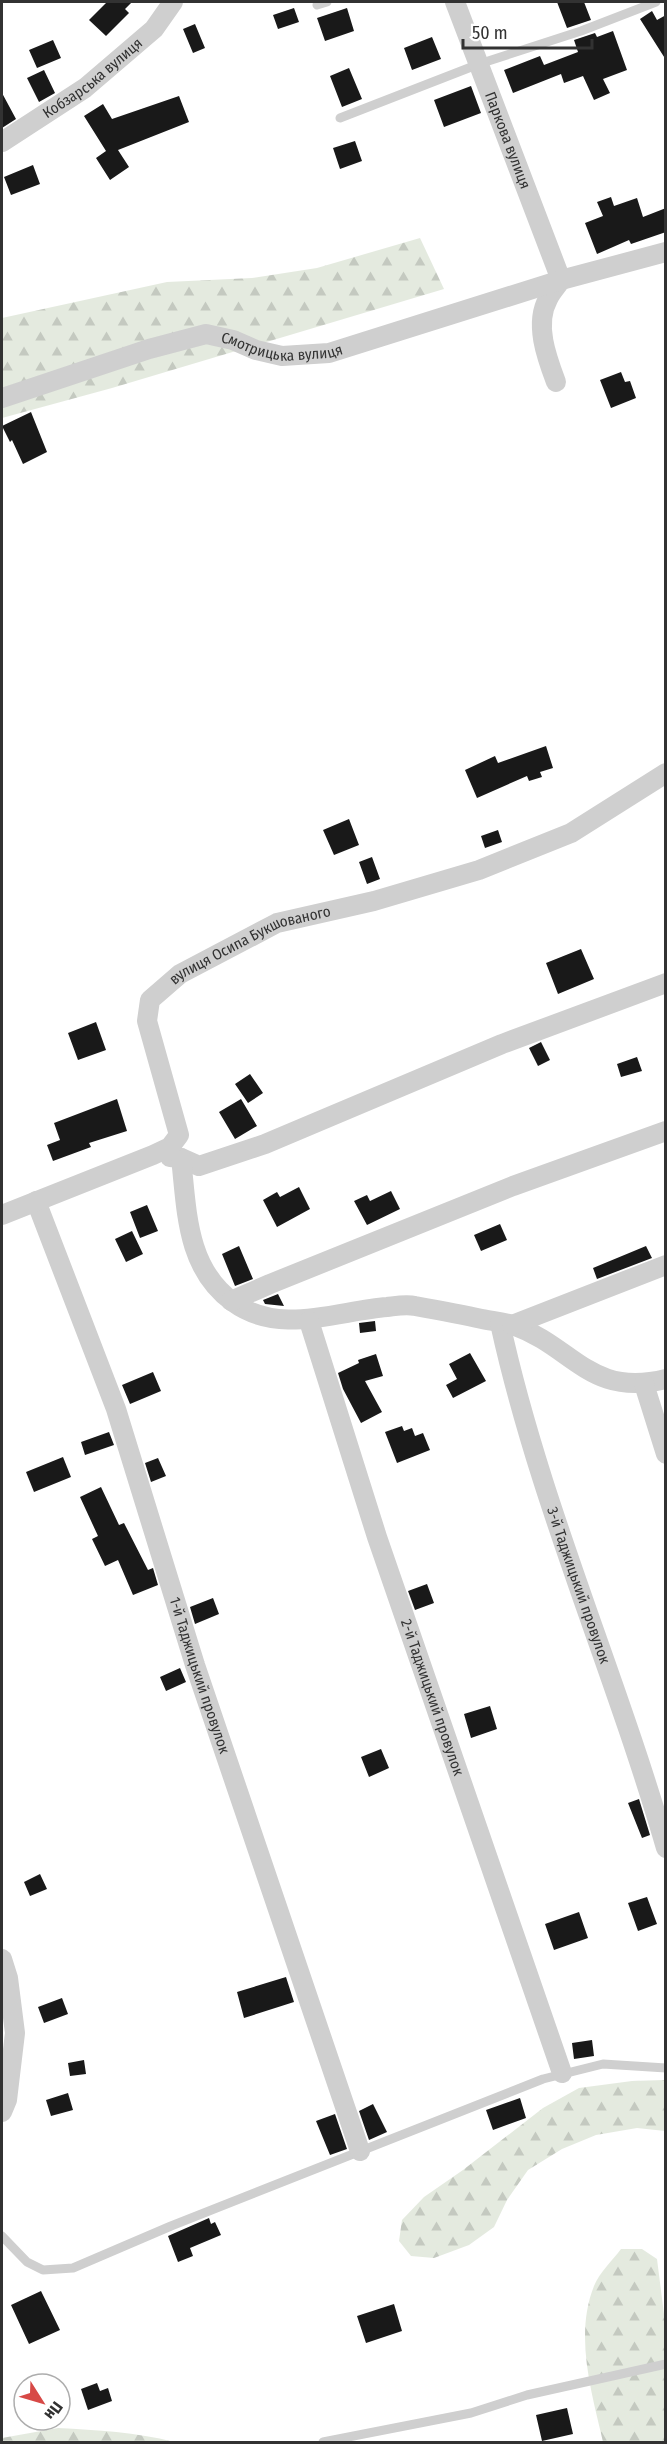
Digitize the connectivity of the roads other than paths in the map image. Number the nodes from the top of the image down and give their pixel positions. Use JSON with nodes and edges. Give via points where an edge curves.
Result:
{"nodes":[{"id":1,"x":173,"y":2,"type":"edge"},
{"id":2,"x":327,"y":2,"type":"edge"},
{"id":3,"x":455,"y":2,"type":"edge"},
{"id":4,"x":656,"y":2,"type":"edge"},
{"id":5,"x":317,"y":5,"type":"dead end"},
{"id":6,"x":479,"y":64,"type":"junction"},
{"id":7,"x":340,"y":117,"type":"dead end"},
{"id":8,"x":2,"y":142,"type":"edge"},
{"id":9,"x":666,"y":252,"type":"edge"},
{"id":10,"x":561,"y":280,"type":"junction"},
{"id":11,"x":556,"y":382,"type":"dead end"},
{"id":12,"x":2,"y":398,"type":"edge"},
{"id":13,"x":666,"y":773,"type":"edge"},
{"id":14,"x":666,"y":982,"type":"edge"},
{"id":15,"x":666,"y":1131,"type":"edge"},
{"id":16,"x":153,"y":1155,"type":"junction"},
{"id":17,"x":182,"y":1158,"type":"junction"},
{"id":18,"x":36,"y":1201,"type":"junction"},
{"id":19,"x":2,"y":1215,"type":"edge"},
{"id":20,"x":666,"y":1265,"type":"edge"},
{"id":21,"x":231,"y":1301,"type":"junction"},
{"id":22,"x":309,"y":1321,"type":"junction"},
{"id":23,"x":506,"y":1324,"type":"junction"},
{"id":24,"x":666,"y":1379,"type":"edge"},
{"id":25,"x":644,"y":1384,"type":"junction"},
{"id":26,"x":666,"y":1454,"type":"edge"},
{"id":27,"x":666,"y":1848,"type":"edge"},
{"id":28,"x":2,"y":1959,"type":"edge"},
{"id":29,"x":666,"y":2068,"type":"edge"},
{"id":30,"x":562,"y":2073,"type":"junction"},
{"id":31,"x":3,"y":2105,"type":"edge"},
{"id":32,"x":360,"y":2151,"type":"junction"},
{"id":33,"x":2,"y":2236,"type":"edge"},
{"id":34,"x":666,"y":2364,"type":"edge"},
{"id":35,"x":323,"y":2442,"type":"edge"}],
"edges":[{"from":1,"to":8,"type":"street","name":"Кобзарська вулиця","via":[[154,30],[85,88]]},
{"from":2,"to":5,"type":"lane"},
{"from":3,"to":6,"type":"street","name":"Паркова вулиця"},
{"from":4,"to":6,"type":"lane"},
{"from":6,"to":7,"type":"lane"},
{"from":6,"to":10,"type":"street","name":"Паркова вулиця"},
{"from":9,"to":10,"type":"street","name":"Смотрицька вулиця"},
{"from":10,"to":11,"type":"street","via":[[546,301],[542,318],[544,342]]},
{"from":10,"to":12,"type":"street","name":"Смотрицька вулиця","via":[[329,353],[282,357],[206,334],[148,349]]},
{"from":13,"to":16,"type":"street","name":"вулиця Осипа Букшованого","via":[[571,833],[479,870],[374,901],[277,923],[180,974],[150,1000],[147,1021],[179,1135],[170,1147]]},
{"from":14,"to":17,"type":"street","via":[[502,1044],[265,1144],[199,1166]]},
{"from":15,"to":21,"type":"street","via":[[502,1191]]},
{"from":16,"to":17,"type":"street"},
{"from":16,"to":18,"type":"street","name":"вулиця Осипа Букшованого"},
{"from":17,"to":21,"type":"street","via":[[189,1234],[207,1279]]},
{"from":18,"to":19,"type":"street","name":"вулиця Осипа Букшованого"},
{"from":18,"to":32,"type":"street","name":"1-й Таджицький провулок","via":[[116,1409],[195,1665]]},
{"from":20,"to":23,"type":"street"},
{"from":21,"to":22,"type":"street","via":[[244,1310],[273,1318]]},
{"from":22,"to":23,"type":"street","via":[[368,1308],[411,1305]]},
{"from":22,"to":30,"type":"street","name":"2-й Таджицький провулок","via":[[377,1538]]},
{"from":23,"to":25,"type":"street","via":[[533,1335],[595,1374],[617,1383]]},
{"from":23,"to":27,"type":"street","name":"3-й Таджицький провулок","via":[[514,1388]]},
{"from":24,"to":25,"type":"street"},
{"from":25,"to":26,"type":"street"},
{"from":28,"to":31,"type":"street","via":[[15,2032]]},
{"from":29,"to":30,"type":"lane","via":[[603,2064]]},
{"from":30,"to":32,"type":"lane"},
{"from":32,"to":33,"type":"lane","via":[[74,2268],[43,2270],[27,2262]]},
{"from":34,"to":35,"type":"lane","via":[[527,2395],[471,2413]]}]}
